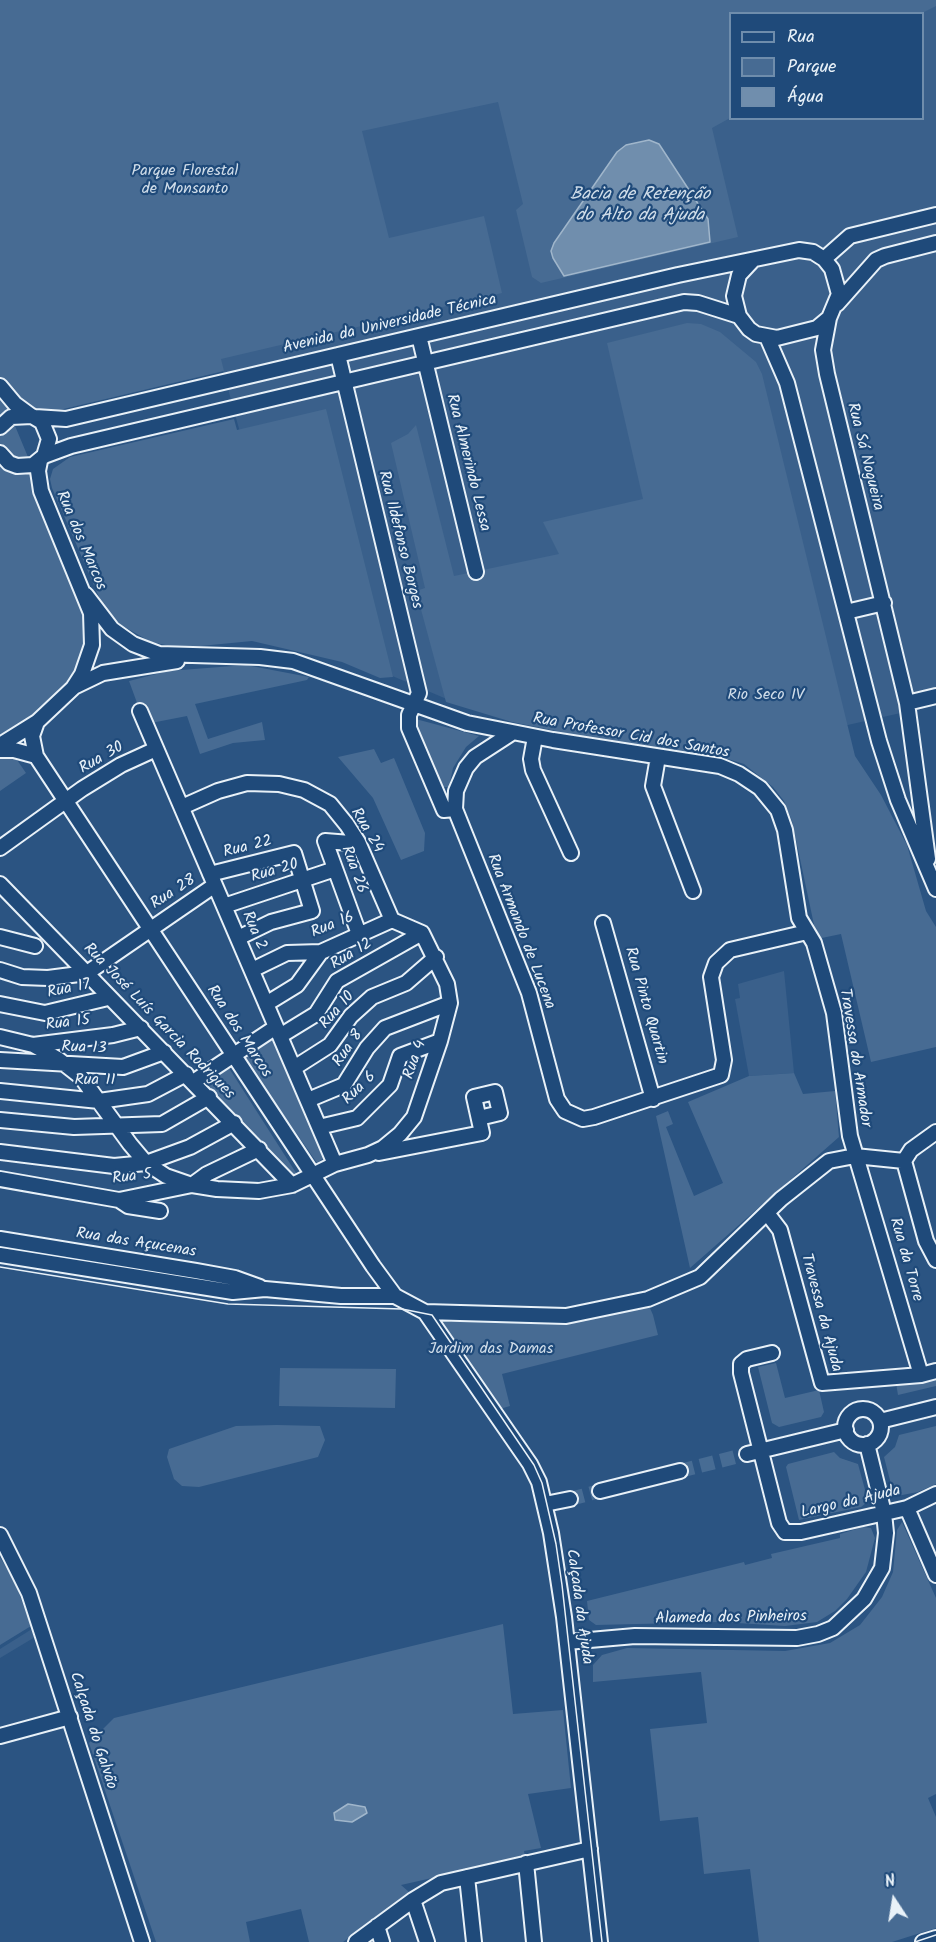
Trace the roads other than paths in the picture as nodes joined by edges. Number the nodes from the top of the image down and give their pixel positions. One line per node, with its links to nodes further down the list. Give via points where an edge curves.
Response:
1 (936, 215): 3 (street, via 850,236)
2 (936, 243): 5 (street, via 876,260)
3 (824, 259): 4 (street, via 799,250); 5 (street, via 837,282)
4 (753, 260): 6 (street, via 744,267 736,286); 8 (street, Avenida da Universidade Técnica)
5 (837, 304): 7 (street)
6 (739, 316): 9 (street, via 756,334); 11 (street, via 684,302)
7 (829, 318): 9 (street, via 817,328); 20 (street, Rua Sá Nogueira, via 823,350 826,374)
8 (419, 336): 10 (street, Avenida da Universidade Técnica); 11 (street, Rua Almerindo Lessa)
9 (767, 337): 21 (street, Rua Sá Nogueira, via 787,383)
10 (338, 355): 12 (street, Rua Ildefonso Borges); 14 (street, Avenida da Universidade Técnica, via 66,419)
11 (425, 363): 12 (street); 18 (street, Rua Almerindo Lessa)
12 (344, 382): 17 (street, via 71,446); 26 (street, Rua Ildefonso Borges, via 419,693)
13 (0, 388): 14 (street); 15 (street)
14 (34, 416): 15 (street, Avenida da Universidade Técnica, via 11,417); 17 (street, Rua dos Marcos, via 47,430 48,448)
15 (0, 427)
16 (0, 453): 17 (street, via 9,463 25,467)
17 (42, 458): 19 (street, Rua dos Marcos, via 38,471 41,491)
18 (476, 572)
19 (86, 595): 22 (street, Rua Professor Cid dos Santos, via 112,629 132,644 159,654); 23 (street, Rua dos Marcos, via 92,645)
20 (884, 603): 21 (street); 25 (street, Rua Sá Nogueira)
21 (846, 612): 36 (street, Rua Sá Nogueira)
22 (200, 657): 23 (street, Rua Professor Cid dos Santos, via 103,673); 26 (street, Rua Professor Cid dos Santos, via 293,661)
23 (73, 688): 28 (street, Rua dos Marcos)
24 (936, 696): 25 (street)
25 (907, 703): 37 (street, Rua Sá Nogueira)
26 (413, 704): 29 (street, Rua Professor Cid dos Santos, via 467,723); 40 (street, via 408,724 418,750 444,810)
27 (140, 711): 32 (street, Rua 2)
28 (37, 722): 31 (street, Rua dos Marcos); 34 (street, via 32,736)
29 (512, 733): 30 (street, Rua Professor Cid dos Santos); 40 (street, via 475,757 466,768 456,791)
30 (535, 737): 35 (street, Rua Professor Cid dos Santos); 43 (street, via 533,770)
31 (0, 745)
32 (156, 749): 38 (street, Rua 30, via 121,765); 39 (street, Rua 2)
33 (0, 750): 34 (street)
34 (36, 756): 38 (street, Rua dos Marcos)
35 (658, 757): 50 (street, via 653,786); 55 (street, Rua Professor Cid dos Santos, via 720,766 750,780 769,797 785,830 798,913)
36 (895, 792): 37 (street, via 904,800); 45 (street, Rua Sá Nogueira)
37 (920, 798): 45 (street, Rua Sá Nogueira)
38 (66, 800): 42 (street, Rua 30); 54 (street, Rua dos Marcos)
39 (182, 807): 46 (street, Rua 2); 52 (street, Rua 24, via 247,783 304,790 330,804 347,825)
40 (455, 809): 83 (street, Rua Armando de Lucena, via 529,993 560,1104 565,1111 583,1119)
41 (350, 843): 44 (street, Rua 26, via 325,841)
42 (0, 848)
43 (571, 853)
44 (335, 870): 47 (street, Rua 20); 57 (street, Rua 26)
45 (931, 875): 48 (street, Rua Sá Nogueira)
46 (213, 880): 47 (street, Rua 22, via 294,853); 51 (street, Rua 2); 54 (street, Rua 28)
47 (303, 881): 51 (street, Rua 20); 59 (street, via 312,911 271,922)
48 (936, 889)
49 (2, 890): 65 (street, Rua José Luís Garcia Rodrigues)
50 (693, 891)
51 (224, 906): 59 (street, Rua 2)
52 (392, 920): 56 (street); 57 (street, Rua 16)
53 (603, 923): 83 (street, Rua Pinto Quartin)
54 (151, 928): 65 (street, Rua 28); 76 (street, Rua dos Marcos)
55 (807, 932): 83 (street, Rua Armando de Lucena, via 730,950 720,958 711,977 724,1071 710,1081); 95 (street, Travessa do Armador, via 814,943 834,1013)
56 (423, 933): 62 (street, Rua 4); 71 (street, Rua 12, via 337,981 316,1014)
57 (359, 934): 61 (street, Rua 16)
58 (0, 937): 60 (street)
59 (238, 938): 64 (street, Rua 2)
60 (35, 946)
61 (321, 952): 64 (street, Rua 16, via 287,953); 69 (street, via 297,985)
62 (436, 957): 67 (street, Rua 4); 79 (street, Rua 10, via 406,983 372,997 351,1016 330,1045)
63 (0, 970): 65 (street, via 22,977 48,978)
64 (252, 970): 69 (street, Rua 2)
65 (87, 973): 66 (street, Rua José Luís Garcia Rodrigues)
66 (108, 998): 68 (street, Rua 17, via 45,1013); 70 (street, Rua José Luís Garcia Rodrigues)
67 (450, 1003): 73 (street, Rua 4); 84 (street, Rua 8, via 385,1028 367,1048 344,1086)
68 (0, 1004)
69 (266, 1004): 71 (street, Rua 2)
70 (141, 1028): 74 (street, Rua 15); 75 (street, Rua José Luís Garcia Rodrigues)
71 (278, 1032): 76 (street, Rua 12); 79 (street, Rua 2)
72 (0, 1037): 74 (street, Rua 15)
73 (440, 1041): 90 (street, Rua 6, via 400,1056 390,1085 357,1118); 94 (street, Rua 4, via 414,1117 400,1134)
74 (33, 1045): 78 (street)
75 (164, 1052): 78 (street, Rua 13, via 123,1067); 80 (street, Rua José Luís Garcia Rodrigues)
76 (234, 1056): 80 (street, Rua 11); 99 (street, Rua dos Marcos)
77 (0, 1060): 78 (street, Rua 13)
78 (67, 1066): 85 (street)
79 (294, 1068): 84 (street, Rua 2)
80 (190, 1078): 82 (street, Rua José Luís Garcia Rodrigues); 85 (street, Rua 11, via 148,1094)
81 (0, 1091): 85 (street, Rua 11)
82 (209, 1097): 88 (street, Rua José Luís Garcia Rodrigues); 89 (street, via 162,1124)
83 (653, 1099)
84 (308, 1100): 90 (street, Rua 2)
85 (99, 1101): 89 (street)
86 (479, 1118): 94 (street, via 482,1133)
87 (0, 1120): 89 (street)
88 (234, 1123): 92 (street, Rua José Luís Garcia Rodrigues); 97 (street, via 190,1147)
89 (116, 1127): 97 (street)
90 (319, 1127): 98 (street, Rua 2)
91 (936, 1132): 96 (street, via 911,1150)
92 (259, 1149): 101 (street, Rua 5); 102 (street, Rua José Luís Garcia Rodrigues)
93 (0, 1152): 97 (street, via 114,1166)
94 (368, 1155): 98 (street, Rua 4)
95 (855, 1155): 96 (street); 105 (street, via 822,1164); 114 (street, Rua da Torre)
96 (904, 1161): 108 (street, via 926,1241)
97 (146, 1163): 101 (street, via 166,1176)
98 (335, 1164): 99 (street, Rua 4)
99 (313, 1175): 102 (street, Rua 4); 110 (street, Rua dos Marcos)
100 (0, 1179): 103 (street, Rua 5)
101 (192, 1185): 102 (street, Rua 4, via 259,1191); 103 (street, Rua 5)
102 (292, 1185)
103 (119, 1200): 104 (street, via 128,1206)
104 (160, 1211)
105 (767, 1213): 111 (street, via 700,1277 648,1299 566,1316); 114 (street, Travessa da Ajuda, via 780,1230 822,1383)
106 (0, 1239): 109 (street, Rua das Açucenas, via 235,1278)
107 (0, 1255): 109 (street, Rua das Açucenas, via 212,1290)
108 (936, 1260)
109 (265, 1289): 110 (street, Rua das Açucenas)
110 (395, 1296): 111 (street, Rua dos Marcos)
111 (425, 1312): 124 (street, Calçada da Ajuda, via 530,1464)
112 (772, 1353): 119 (street, Largo da Ajuda, via 741,1364)
113 (936, 1371): 114 (street, Travessa da Ajuda)
114 (921, 1375)
115 (936, 1407): 116 (street)
116 (880, 1421): 117 (street, via 873,1412 856,1410 848,1419); 118 (street, via 879,1435)
117 (846, 1430): 118 (street, via 852,1440); 119 (street)
118 (867, 1444): 126 (street, Alameda dos Pinheiros)
119 (754, 1453): 126 (street, Largo da Ajuda, via 785,1532 801,1532)
120 (680, 1471): 121 (street)
121 (600, 1491)
122 (936, 1494): 125 (street, Largo da Ajuda)
123 (570, 1499): 124 (street)
124 (544, 1504): 129 (street, Calçada da Ajuda)
125 (907, 1508): 126 (street, Largo da Ajuda); 128 (street)
126 (884, 1513): 129 (street, Alameda dos Pinheiros, via 882,1568 848,1616 833,1628 818,1634 774,1638 635,1636)
127 (0, 1535): 130 (street, Calçada do Galvão, via 26,1583)
128 (936, 1575)
129 (567, 1642): 132 (street, Calçada da Ajuda)
130 (70, 1717): 131 (street); 138 (street, Calçada do Galvão)
131 (0, 1736)
132 (590, 1849): 133 (street); 144 (street, Calçada da Ajuda)
133 (526, 1863): 134 (street); 143 (street)
134 (467, 1877): 135 (street, via 441,1883); 142 (street)
135 (413, 1900): 136 (street); 141 (street)
136 (377, 1926): 139 (street); 140 (street)
137 (936, 1938): 145 (street)
138 (142, 1942)
139 (356, 1942)
140 (382, 1942)
141 (427, 1942)
142 (474, 1942)
143 (534, 1942)
144 (600, 1942)
145 (923, 1942)

